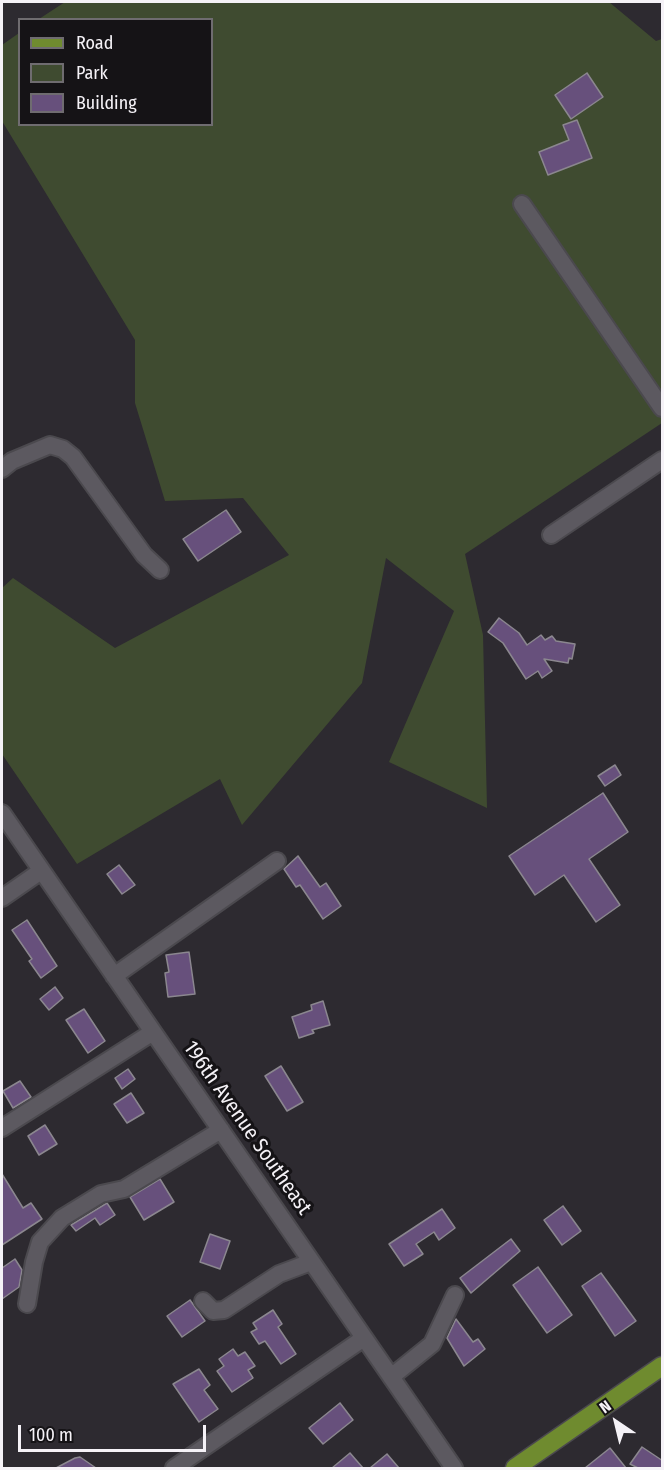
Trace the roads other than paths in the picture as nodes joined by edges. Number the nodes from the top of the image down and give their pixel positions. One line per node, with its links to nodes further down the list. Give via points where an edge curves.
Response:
1 (522, 204): 2 (street)
2 (663, 408)
3 (663, 460): 5 (street)
4 (2, 469): 6 (street, via 50,445 63,449 73,457 144,555)
5 (552, 535)
6 (160, 570)
7 (2, 813): 9 (street, 196th Avenue Southeast)
8 (277, 861): 11 (street)
9 (41, 871): 10 (street); 11 (street, 196th Avenue Southeast)
10 (2, 898)
11 (114, 976): 12 (street, 196th Avenue Southeast)
12 (153, 1032): 13 (street); 14 (street, 196th Avenue Southeast)
13 (2, 1128)
14 (221, 1130): 15 (street, 196th Avenue Southeast); 18 (street, via 124,1189 101,1194 62,1218 40,1242)
15 (311, 1262): 17 (street, via 279,1274 224,1310 213,1311); 19 (street, 196th Avenue Southeast)
16 (455, 1295): 21 (street, via 432,1344)
17 (203, 1301)
18 (27, 1304)
19 (364, 1338): 21 (street, 196th Avenue Southeast); 22 (street)
20 (663, 1366): 24 (main road)
21 (391, 1377): 23 (street, 196th Avenue Southeast)
22 (174, 1468)
23 (454, 1468)
24 (515, 1468)

